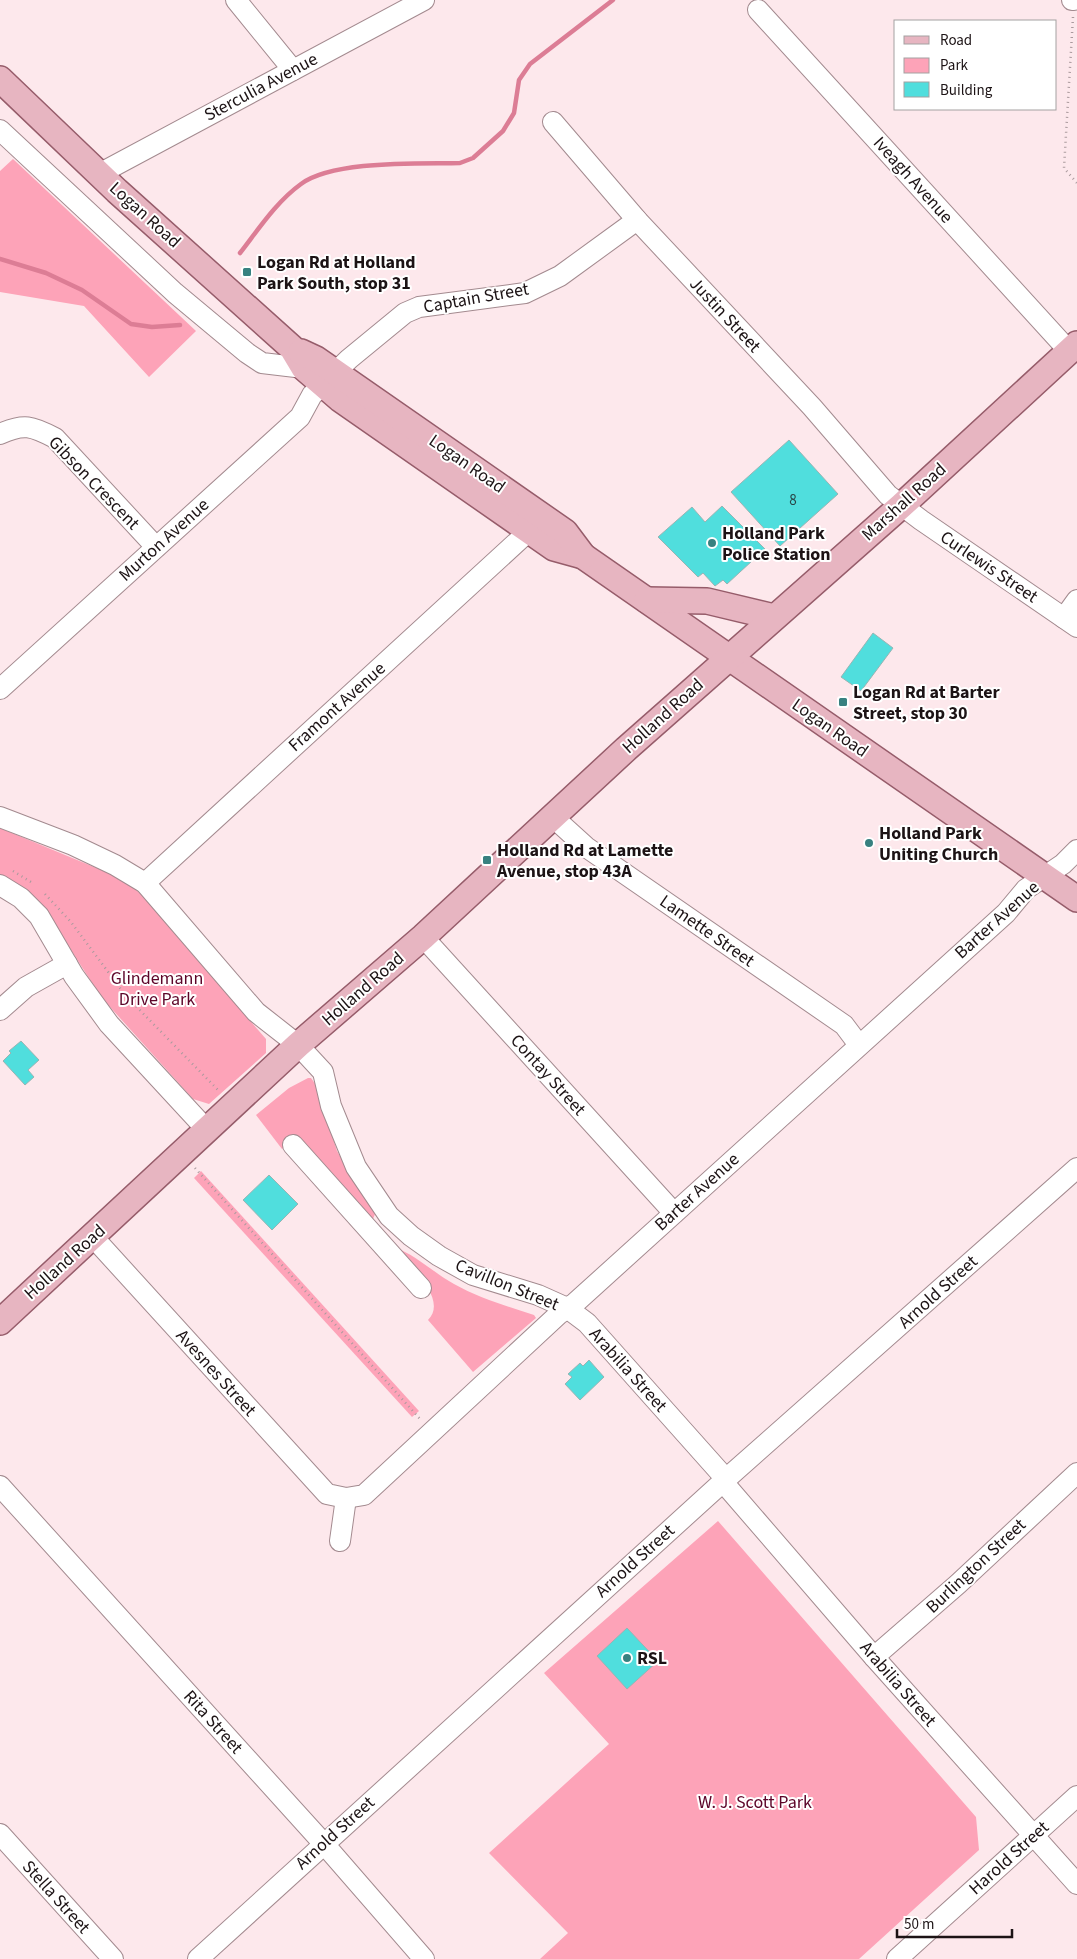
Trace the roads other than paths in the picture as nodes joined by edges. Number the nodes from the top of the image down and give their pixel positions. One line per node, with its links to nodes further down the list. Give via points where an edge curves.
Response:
1 (236, 0): 4 (street)
2 (424, 0): 4 (street, Sterculia Avenue)
3 (758, 10): 10 (street, Iveagh Avenue)
4 (293, 70): 8 (street, Sterculia Avenue)
5 (0, 80): 8 (main road, Logan Road)
6 (552, 122): 9 (street, Justin Street)
7 (0, 130): 11 (street, Logan Road, via 175,293 247,353 262,363)
8 (98, 174): 11 (main road, Logan Road)
9 (637, 220): 11 (street, Captain Street, via 560,276 525,294 419,307); 13 (street, Justin Street, via 812,407 888,496)
10 (1073, 347): 13 (main road, Marshall Road)
11 (313, 369): 14 (main road, Logan Road); 15 (street, Murton Avenue, via 312,395 300,417); 16 (main road, Logan Road, via 565,532)
12 (0, 434): 15 (street, Gibson Crescent, via 14,427 34,427 55,438)
13 (901, 506): 19 (main road, Marshall Road); 20 (street, Curlewis Street)
14 (530, 531): 16 (main road, Logan Road, via 554,548); 28 (street, Framont Avenue)
15 (156, 547): 22 (street, Murton Avenue)
16 (583, 556): 17 (main road, Logan Road)
17 (647, 600): 19 (main road, via 707,601); 21 (main road, Logan Road)
18 (1077, 600): 20 (street)
19 (774, 617): 21 (main road, Marshall Road)
20 (1071, 622)
21 (729, 658): 24 (main road, Holland Road); 27 (main road, Logan Road)
22 (0, 689)
23 (0, 817): 28 (street, Cavillon Street, via 73,845)
24 (554, 818): 30 (main road, Holland Road); 34 (street, Lamette Street, via 586,847 844,1025)
25 (1077, 850): 27 (street, Barter Avenue)
26 (4, 877): 31 (street, via 40,916)
27 (1045, 877): 29 (main road, Logan Road); 34 (street, Barter Avenue, via 1026,889 1006,913)
28 (144, 883): 33 (street, Cavillon Street, via 256,1012)
29 (1077, 899)
30 (422, 937): 33 (main road, Holland Road); 38 (street, Contay Street)
31 (67, 964): 32 (street, via 26,987); 35 (street, via 109,1024)
32 (0, 1010)
33 (298, 1045): 35 (main road, Holland Road); 39 (street, Cavillon Street, via 323,1072 337,1124 356,1167)
34 (859, 1045): 38 (street, Barter Avenue)
35 (206, 1129): 40 (main road, Holland Road)
36 (293, 1145): 41 (street)
37 (1077, 1168): 46 (street, Arnold Street)
38 (674, 1213): 43 (street, Barter Avenue)
39 (393, 1219): 41 (street); 43 (street, Cavillon Street, via 439,1256 473,1275 538,1295)
40 (93, 1237): 44 (main road, Holland Road); 48 (street, Avesnes Street, via 310,1477 327,1494)
41 (376, 1237): 42 (street)
42 (421, 1288)
43 (567, 1308): 46 (street, Arabilia Street, via 587,1323); 48 (street, Barter Avenue, via 364,1495)
44 (0, 1322)
45 (1077, 1473): 50 (street, Burlington Street)
46 (725, 1481): 50 (street, Arabilia Street); 54 (street, Arnold Street)
47 (0, 1486): 54 (street, Rita Street)
48 (346, 1498): 49 (street)
49 (340, 1541)
50 (874, 1657): 53 (street, Arabilia Street)
51 (1077, 1796): 53 (street, Harold Street)
52 (0, 1834): 56 (street, Stella Street)
53 (1033, 1836): 55 (street, Arabilia Street); 59 (street, Harold Street)
54 (324, 1844): 57 (street, Arnold Street); 58 (street, Rita Street)
55 (1077, 1884)
56 (113, 1959)
57 (198, 1959)
58 (424, 1959)
59 (897, 1959)

